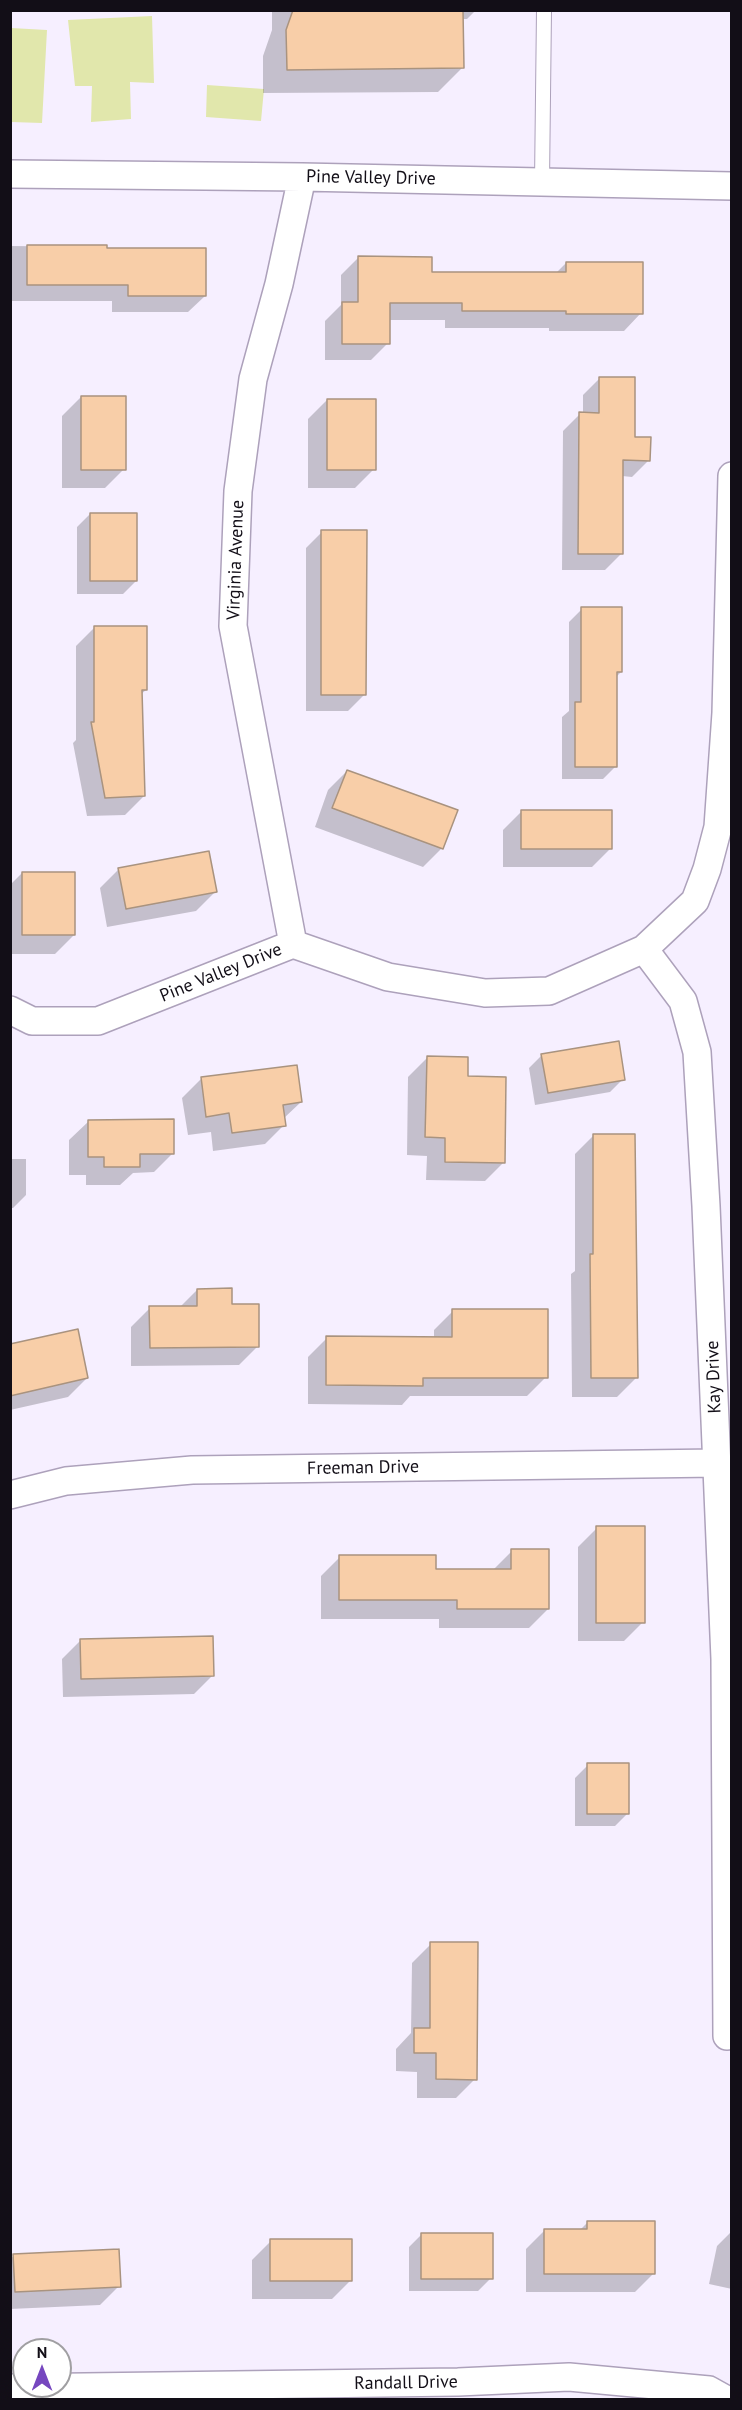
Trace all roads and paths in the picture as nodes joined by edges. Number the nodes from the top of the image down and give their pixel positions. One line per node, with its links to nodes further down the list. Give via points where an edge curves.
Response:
1 (544, 10): 4 (lane)
2 (10, 174): 3 (street, Pine Valley Drive)
3 (302, 177): 4 (street, Pine Valley Drive); 8 (street, Virginia Avenue, via 253,379 238,491 233,626)
4 (542, 182): 5 (street, Pine Valley Drive)
5 (732, 186)
6 (732, 476): 7 (street, Pine Valley Drive)
7 (731, 501): 9 (street, Pine Valley Drive, via 726,713 718,827 695,901)
8 (293, 944): 9 (street, Pine Valley Drive, via 388,977 485,993 549,992); 10 (street, Pine Valley Drive, via 98,1021 32,1021)
9 (644, 949): 11 (street, Kay Drive, via 683,1000 697,1052)
10 (10, 1010)
11 (717, 1463): 12 (street, Freeman Drive, via 192,1470 66,1480); 13 (street, Kay Drive, via 725,1659)
12 (10, 1495)
13 (727, 2036)
14 (10, 2388): 15 (street, Randall Drive)
15 (457, 2391): 16 (street, Randall Drive, via 569,2377 709,2390)
16 (727, 2400)

